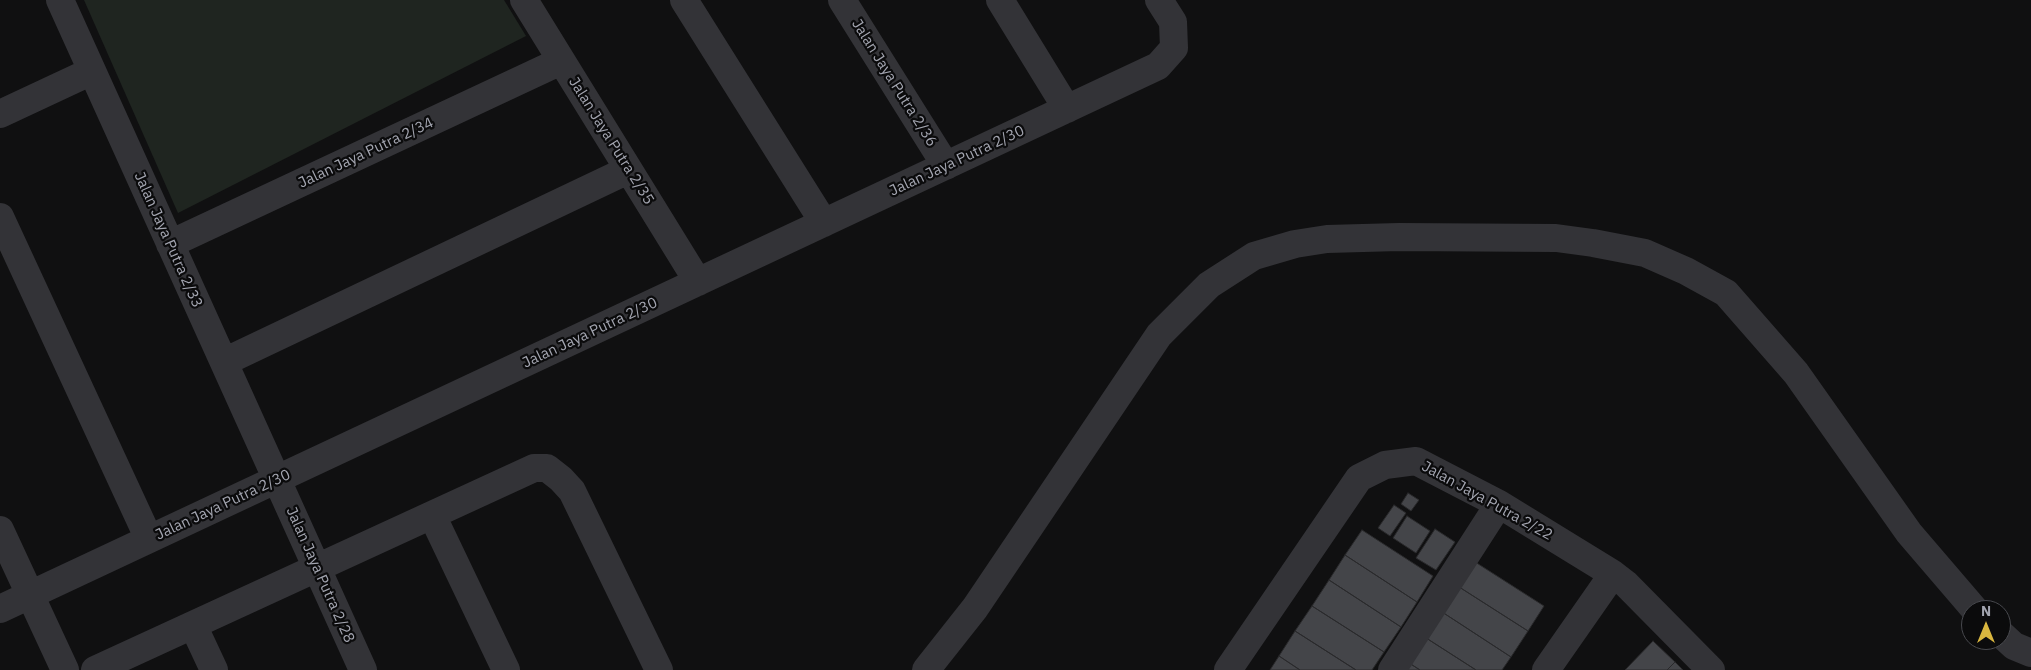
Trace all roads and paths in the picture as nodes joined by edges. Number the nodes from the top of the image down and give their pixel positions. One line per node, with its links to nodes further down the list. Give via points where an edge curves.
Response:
1 (60, 0): 8 (street, Jalan Jaya Putra 2/33)
2 (524, 0): 7 (street, Jalan Jaya Putra 2/35)
3 (684, 0): 14 (street)
4 (842, 0): 11 (street, Jalan Jaya Putra 2/36)
5 (1000, 0): 9 (street)
6 (1159, 0): 9 (street, Jalan Jaya Putra 2/30, via 1173,22 1174,48 1158,66)
7 (561, 61): 12 (street, Jalan Jaya Putra 2/35); 15 (street, Jalan Jaya Putra 2/34)
8 (92, 71): 10 (street); 15 (street, Jalan Jaya Putra 2/33)
9 (1067, 109): 11 (street, Jalan Jaya Putra 2/30)
10 (0, 114)
11 (946, 166): 14 (street, Jalan Jaya Putra 2/30)
12 (628, 170): 16 (street, Jalan Jaya Putra 2/35); 17 (street)
13 (0, 217): 22 (street)
14 (824, 223): 16 (street, Jalan Jaya Putra 2/30)
15 (170, 244): 17 (street, Jalan Jaya Putra 2/33)
16 (698, 282): 18 (street, Jalan Jaya Putra 2/30)
17 (224, 362): 18 (street, Jalan Jaya Putra 2/33)
18 (277, 479): 22 (street, Jalan Jaya Putra 2/30); 23 (street, Jalan Jaya Putra 2/28)
19 (1499, 504): 24 (street, Jalan Jaya Putra 2/22); 38 (street, Jalan Jaya Putra 2/22, via 1416,461 1385,465 1359,478); 39 (street)
20 (432, 515): 23 (street); 35 (street); 36 (street, via 534,468 547,468 572,490)
21 (0, 530): 25 (street)
22 (149, 539): 25 (street, Jalan Jaya Putra 2/30)
23 (317, 568): 28 (street); 34 (street, Jalan Jaya Putra 2/28)
24 (1613, 574): 40 (street); 41 (street, Jalan Jaya Putra 2/22)
25 (30, 595): 27 (street, Jalan Jaya Putra 2/30); 31 (street)
26 (1966, 600): 37 (street, via 1909,534 1796,373 1726,293 1645,253 1593,243 1556,238 1327,239 1254,256 1209,285 1159,335 975,608)
27 (0, 609)
28 (193, 625): 32 (street); 33 (street)
29 (2011, 643): 30 (street)
30 (2031, 653)
31 (65, 670)
32 (95, 670)
33 (214, 670)
34 (363, 670)
35 (506, 670)
36 (659, 670)
37 (926, 670)
38 (1228, 670)
39 (1392, 670)
40 (1546, 670)
41 (1710, 670)

